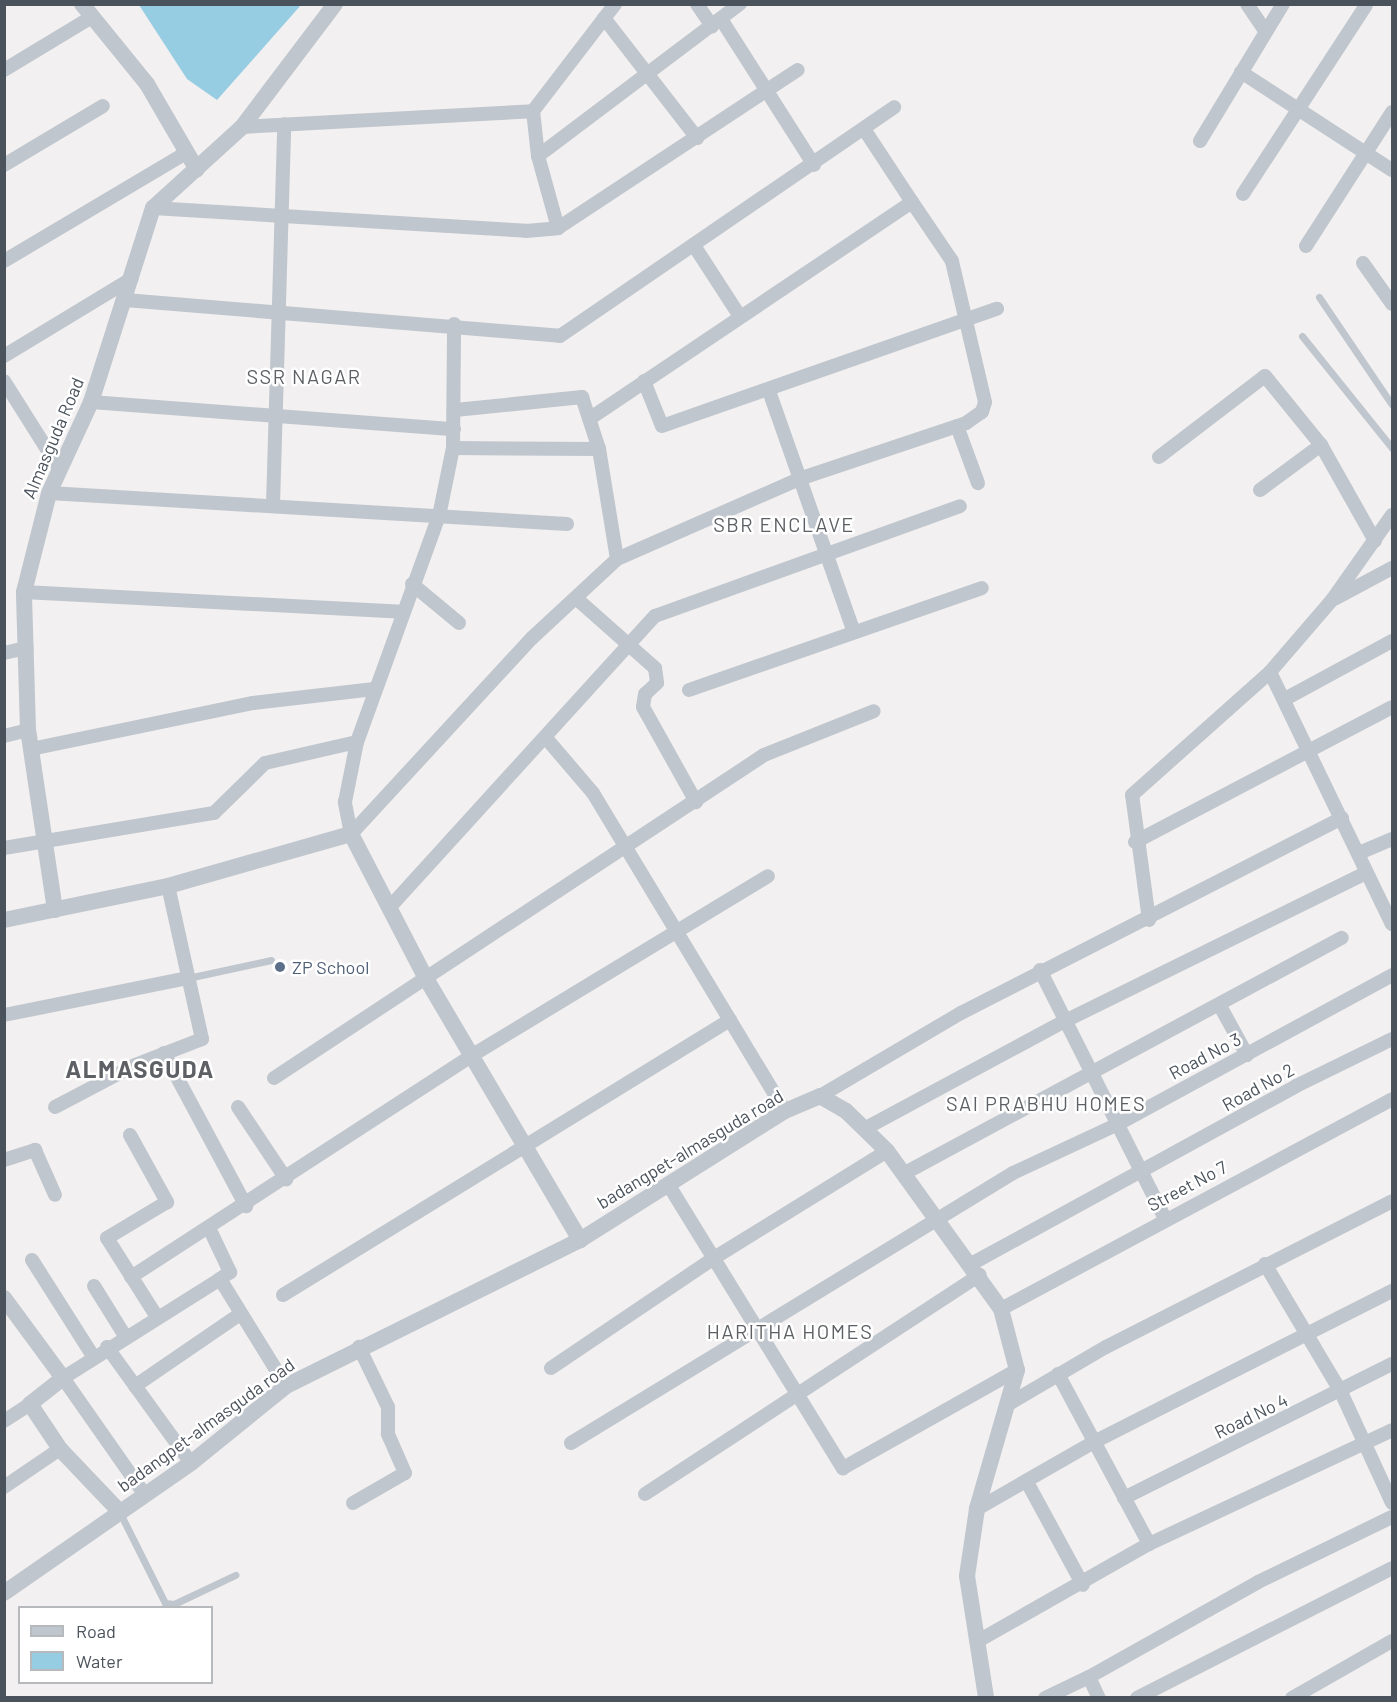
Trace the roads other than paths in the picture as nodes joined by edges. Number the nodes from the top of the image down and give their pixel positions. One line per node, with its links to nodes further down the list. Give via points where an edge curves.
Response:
1 (335, 4): 23 (street)
2 (615, 4): 9 (street)
3 (697, 4): 10 (street)
4 (740, 4): 10 (street)
5 (1247, 4): 11 (street)
6 (1282, 4): 11 (street)
7 (1366, 5): 20 (street)
8 (87, 11): 12 (street); 27 (street, via 147,84)
9 (604, 18): 15 (street); 19 (street)
10 (717, 22): 15 (street); 16 (street)
11 (1265, 31): 14 (street)
12 (4, 69)
13 (798, 70): 16 (street)
14 (1241, 72): 20 (street); 26 (street)
15 (650, 75): 25 (street); 29 (street)
16 (768, 90): 25 (street); 31 (street)
17 (103, 106): 30 (street)
18 (894, 107): 24 (street)
19 (533, 111): 22 (street); 29 (street)
20 (1299, 111): 28 (street); 34 (street)
21 (1392, 112): 28 (street)
22 (284, 124): 23 (street); 37 (street)
23 (242, 127): 32 (street)
24 (864, 129): 31 (street); 35 (street)
25 (697, 138): 38 (street)
26 (1200, 141)
27 (186, 153): 32 (street); 41 (street)
28 (1367, 153): 33 (street); 39 (street)
29 (538, 156): 38 (street)
30 (4, 165)
31 (814, 165): 40 (street)
32 (197, 170): 36 (street)
33 (1392, 170)
34 (1243, 194)
35 (912, 202): 49 (street); 50 (street, via 952,261)
36 (153, 208): 37 (street); 43 (street, Almasguda Road)
37 (285, 213): 38 (street, via 526,231); 48 (street)
38 (558, 228)
39 (1306, 246)
40 (695, 247): 49 (street); 51 (street, via 560,336)
41 (4, 261)
42 (1363, 262): 46 (street)
43 (131, 279): 45 (street, Almasguda Road); 53 (street)
44 (1319, 297): 58 (lane)
45 (125, 300): 48 (street); 57 (street, Almasguda Road)
46 (1392, 304)
47 (998, 309): 50 (street)
48 (282, 313): 51 (street); 60 (street)
49 (739, 315): 55 (street)
50 (965, 321): 56 (street); 62 (street, via 985,402 976,418)
51 (454, 324): 59 (street)
52 (1302, 336): 65 (lane)
53 (4, 356)
54 (4, 381): 69 (street)
55 (644, 381): 56 (street, via 662,426); 61 (street)
56 (769, 391): 70 (street)
57 (91, 402): 60 (street); 69 (street, Almasguda Road)
58 (1392, 405)
59 (455, 410): 61 (street, via 578,397); 63 (street)
60 (277, 417): 63 (street); 74 (street)
61 (591, 418): 67 (street)
62 (957, 426): 70 (street); 71 (street)
63 (454, 429): 66 (street)
64 (1321, 445): 68 (street, via 1265,376); 72 (street); 79 (street)
65 (1392, 445)
66 (453, 448): 67 (street); 77 (street)
67 (599, 449): 81 (street)
68 (1159, 457)
69 (60, 470): 73 (street, Almasguda Road)
70 (799, 479): 80 (street); 81 (street)
71 (978, 483)
72 (1260, 490)
73 (49, 492): 74 (street); 85 (street, Almasguda Road)
74 (273, 505): 77 (street)
75 (960, 506): 80 (street)
76 (1392, 515): 79 (street)
77 (439, 516): 78 (street); 83 (street)
78 (567, 524)
79 (1375, 541): 87 (street)
80 (826, 554): 90 (street); 92 (street, via 655,616)
81 (617, 559): 86 (street)
82 (1392, 568): 87 (street)
83 (412, 584): 88 (street); 89 (street)
84 (982, 588): 90 (street)
85 (24, 592): 88 (street); 93 (street, Almasguda Road)
86 (578, 599): 92 (street); 109 (street, via 532,638)
87 (1332, 600): 95 (street)
88 (401, 612): 96 (street)
89 (459, 623)
90 (853, 630): 97 (street)
91 (1392, 641): 98 (street)
92 (630, 644): 103 (street); 107 (street, via 655,668 657,684 645,694 642,707)
93 (26, 648): 94 (street); 101 (street, Almasguda Road)
94 (4, 653)
95 (1270, 672): 98 (street); 112 (street, via 1135,789)
96 (374, 689): 104 (street); 105 (street, via 253,703)
97 (689, 690)
98 (1285, 699): 106 (street)
99 (1392, 707): 106 (street)
100 (873, 711): 107 (street, via 794,738)
101 (28, 730): 102 (street); 105 (street, Almasguda Road)
102 (4, 736)
103 (546, 738): 113 (street, via 576,769); 119 (street)
104 (357, 742): 109 (street, via 345,802); 111 (street, via 265,763 214,813)
105 (31, 749): 111 (street, Almasguda Road)
106 (1310, 751): 108 (street); 112 (street)
107 (696, 802): 113 (street)
108 (1342, 818): 115 (street); 122 (street)
109 (351, 834): 118 (street); 119 (street)
110 (1392, 839): 115 (street)
111 (45, 841): 114 (street); 120 (street, Almasguda Road)
112 (1135, 842): 122 (street)
113 (626, 846): 124 (street); 128 (street)
114 (4, 848)
115 (1359, 854): 116 (street)
116 (1366, 873): 123 (street); 134 (street)
117 (768, 876): 124 (street)
118 (168, 886): 120 (street); 130 (street)
119 (390, 908): 128 (street)
120 (55, 910): 121 (street)
121 (4, 920)
122 (1149, 920): 127 (street)
123 (1392, 924)
124 (679, 931): 133 (street); 138 (street)
125 (1342, 938): 131 (street)
126 (271, 960): 130 (lane)
127 (1040, 970): 134 (street); 141 (street)
128 (424, 975): 138 (street); 140 (street)
129 (1392, 975): 137 (street, Road No 3)
130 (188, 978): 132 (street); 136 (street, via 202,1039)
131 (1220, 1006): 137 (street); 139 (street)
132 (4, 1015)
133 (730, 1020): 145 (street); 149 (street)
134 (1065, 1021): 139 (street); 147 (street)
135 (1392, 1039): 152 (street, Road No 2)
136 (164, 1053): 143 (street); 158 (street)
137 (1247, 1055): 146 (street, Road No 3)
138 (471, 1056): 149 (street); 154 (street)
139 (1091, 1072): 146 (street); 153 (street)
140 (274, 1078)
141 (820, 1096): 145 (street, badangpet-almasguda road); 147 (street)
142 (1392, 1099): 160 (street, Street No 7)
143 (55, 1107)
144 (238, 1107): 154 (street)
145 (785, 1112): 155 (street, badangpet-almasguda road)
146 (1118, 1124): 152 (street); 159 (street, Road No 3, via 1013,1173)
147 (866, 1128): 150 (street)
148 (130, 1135): 167 (street, via 167,1202 107,1238)
149 (525, 1145): 162 (street); 171 (street)
150 (887, 1151): 153 (street); 163 (street)
151 (4, 1160): 156 (street, via 35,1150)
152 (1143, 1171): 160 (street); 166 (street, Road No 2)
153 (905, 1173): 159 (street)
154 (286, 1179): 158 (street)
155 (668, 1184): 162 (street, badangpet-almasguda road); 163 (street)
156 (55, 1195)
157 (1392, 1201): 165 (street)
158 (246, 1206): 161 (street)
159 (939, 1217): 166 (street); 176 (street, Road No 3)
160 (1165, 1219): 173 (street, Street No 7)
161 (210, 1230): 167 (street); 168 (street, via 230,1272)
162 (580, 1240): 180 (street, badangpet-almasguda road)
163 (714, 1258): 176 (street); 183 (street)
164 (32, 1260): 181 (street)
165 (1265, 1264): 177 (street); 185 (street)
166 (977, 1269): 173 (street); 190 (street, Road No 2)
167 (131, 1277): 175 (street)
168 (220, 1279): 174 (street); 175 (street)
169 (93, 1286): 178 (street)
170 (1392, 1291): 177 (street)
171 (283, 1295)
172 (4, 1298): 186 (street)
173 (1001, 1309): 184 (street)
174 (240, 1314): 187 (street); 188 (street)
175 (157, 1317): 178 (street)
176 (756, 1329): 190 (street); 196 (street, Road No 3)
177 (1306, 1333): 189 (street); 195 (street)
178 (125, 1336): 179 (street)
179 (107, 1347): 181 (street); 187 (street)
180 (359, 1347): 188 (street, badangpet-almasguda road); 206 (street, via 388,1407 388,1434 405,1473)
181 (93, 1356): 186 (street)
182 (1392, 1364): 189 (street, Road No 4)
183 (551, 1368)
184 (1017, 1370): 190 (street, via 843,1468); 192 (street)
185 (1058, 1374): 192 (street); 195 (street)
186 (63, 1378): 191 (street); 203 (street)
187 (135, 1386): 199 (street)
188 (286, 1386): 199 (street, badangpet-almasguda road)
189 (1341, 1392): 197 (street); 205 (street, Road No 4)
190 (796, 1395): 202 (street, Road No 2)
191 (30, 1404): 193 (street); 198 (street)
192 (1007, 1405): 207 (street)
193 (4, 1421)
194 (1392, 1430): 197 (street)
195 (1094, 1442): 200 (street); 205 (street)
196 (571, 1443)
197 (1366, 1443): 204 (street); 210 (street)
198 (60, 1449): 201 (street); 208 (street)
199 (191, 1463): 203 (street, badangpet-almasguda road)
200 (1027, 1482): 207 (street); 213 (street)
201 (4, 1487)
202 (645, 1494)
203 (145, 1495): 208 (street, badangpet-almasguda road)
204 (1391, 1496)
205 (1124, 1498): 210 (street)
206 (353, 1503)
207 (977, 1509): 215 (street, via 968,1576)
208 (120, 1512): 212 (lane, via 165,1603 174,1604); 214 (street, badangpet-almasguda road)
209 (1392, 1517): 217 (street, via 1258,1582)
210 (1149, 1544): 213 (street)
211 (1392, 1568): 221 (street)
212 (235, 1575)
213 (1083, 1584): 215 (street)
214 (4, 1593)
215 (978, 1641): 218 (street)
216 (1392, 1641): 222 (street)
217 (1089, 1677): 219 (street); 220 (street)
218 (986, 1698)
219 (1044, 1698)
220 (1099, 1698)
221 (1137, 1698)
222 (1292, 1698)

